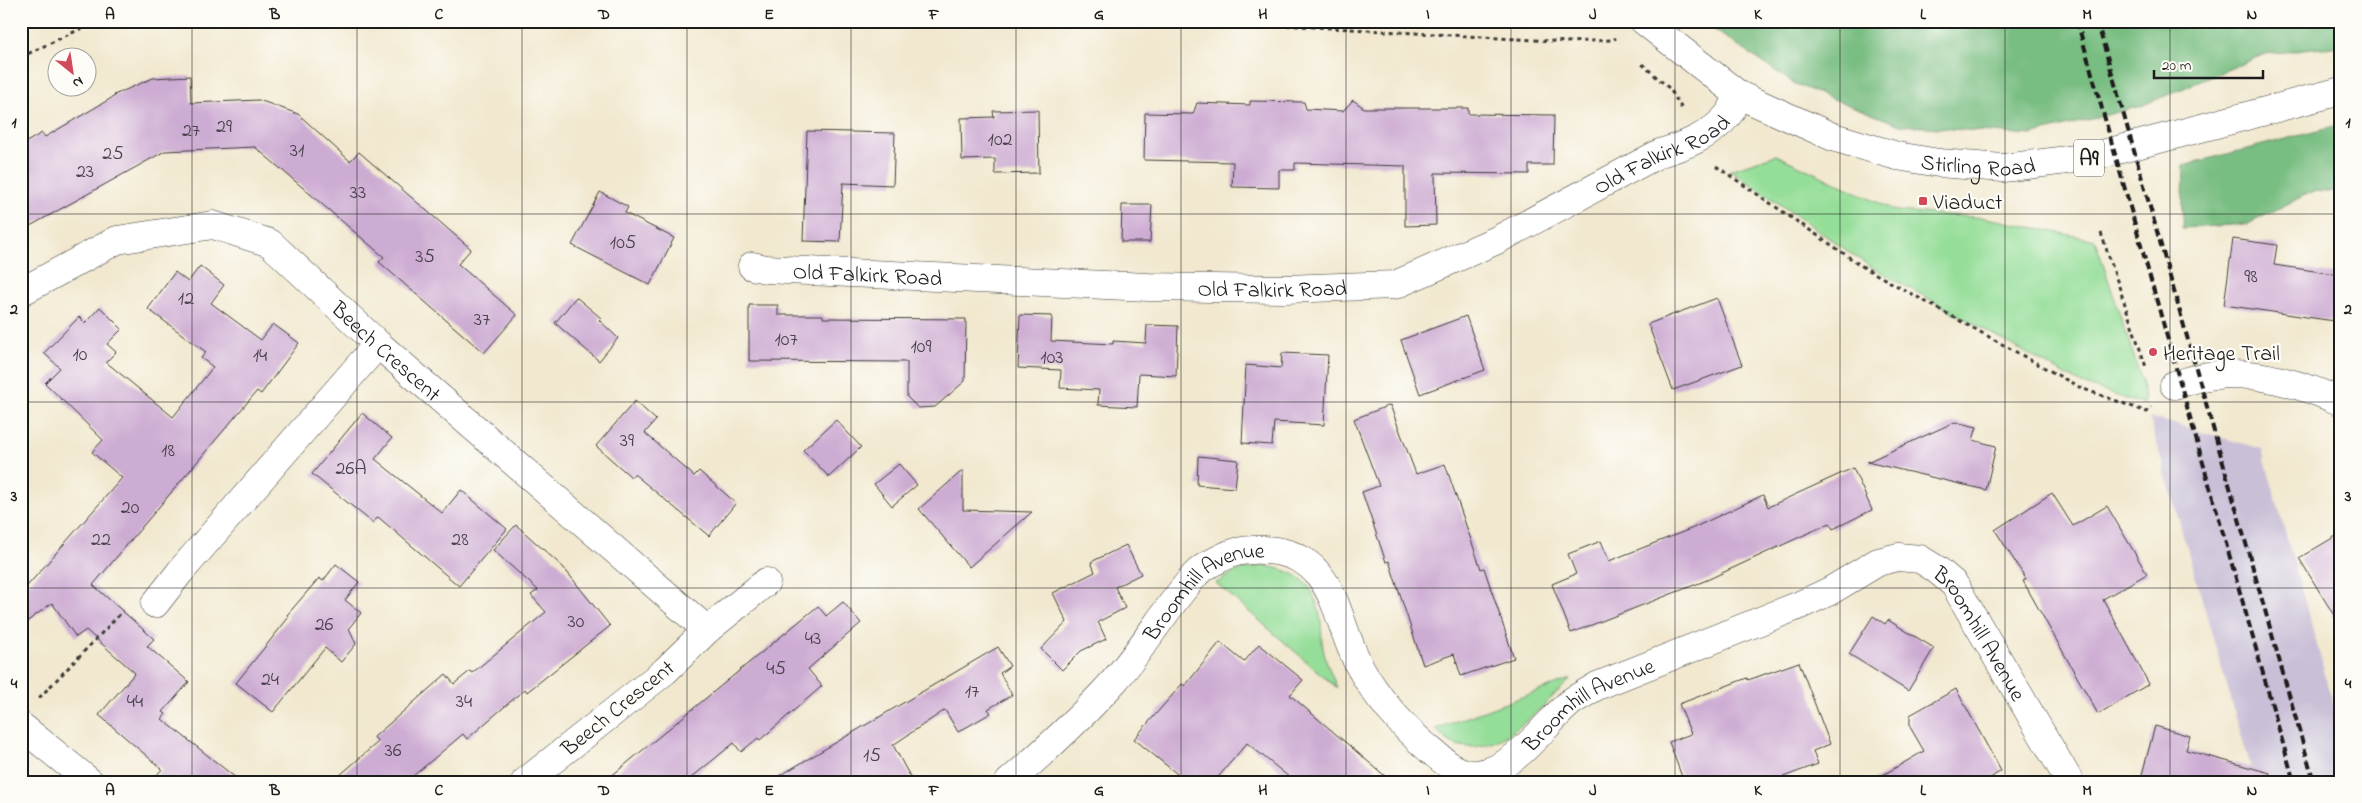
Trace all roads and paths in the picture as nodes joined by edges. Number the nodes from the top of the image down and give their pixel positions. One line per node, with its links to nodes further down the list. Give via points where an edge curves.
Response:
1 (97, 21): 6 (path)
2 (1215, 21): 4 (path, via 1568,42)
3 (1632, 27): 4 (path); 9 (street, Stirling Road / A9)
4 (1613, 40): 5 (path)
5 (1620, 46)
6 (21, 57)
7 (1634, 58): 10 (path, via 1670,88)
8 (2341, 92): 9 (street, Stirling Road / A9, via 2091,157 2003,168 1897,156 1833,137)
9 (1739, 95): 10 (street, Old Falkirk Road, via 1728,116)
10 (1699, 138): 12 (street, Old Falkirk Road, via 1660,152 1497,240 1394,285 1285,289 1148,287 868,276 766,270); 16 (path, via 1716,166 1865,268 2081,388 2146,412)
11 (2101, 233): 15 (path)
12 (752, 266)
13 (21, 292): 14 (street, Beech Crescent, via 117,240 213,226 270,243)
14 (378, 344): 19 (street); 20 (street, Beech Crescent)
15 (2148, 373)
16 (2174, 384): 17 (street, via 2217,374 2260,377 2316,390)
17 (2341, 402)
18 (766, 582): 20 (street, Beech Crescent)
19 (155, 604): 21 (path, via 132,602)
20 (707, 630): 24 (street, Beech Crescent, via 665,671)
21 (35, 702)
22 (21, 726): 23 (street)
23 (90, 782)
24 (525, 782)
25 (1009, 782): 26 (street, Broomhill Avenue, via 1059,738 1115,680 1198,572 1222,556 1245,549 1275,550 1303,559 1335,598 1359,666 1379,698 1405,728 1454,770 1476,774 1496,769 1520,753 1572,701 1597,686 1800,605 1878,562 1898,556 1920,560 1954,584)
26 (2070, 782)

